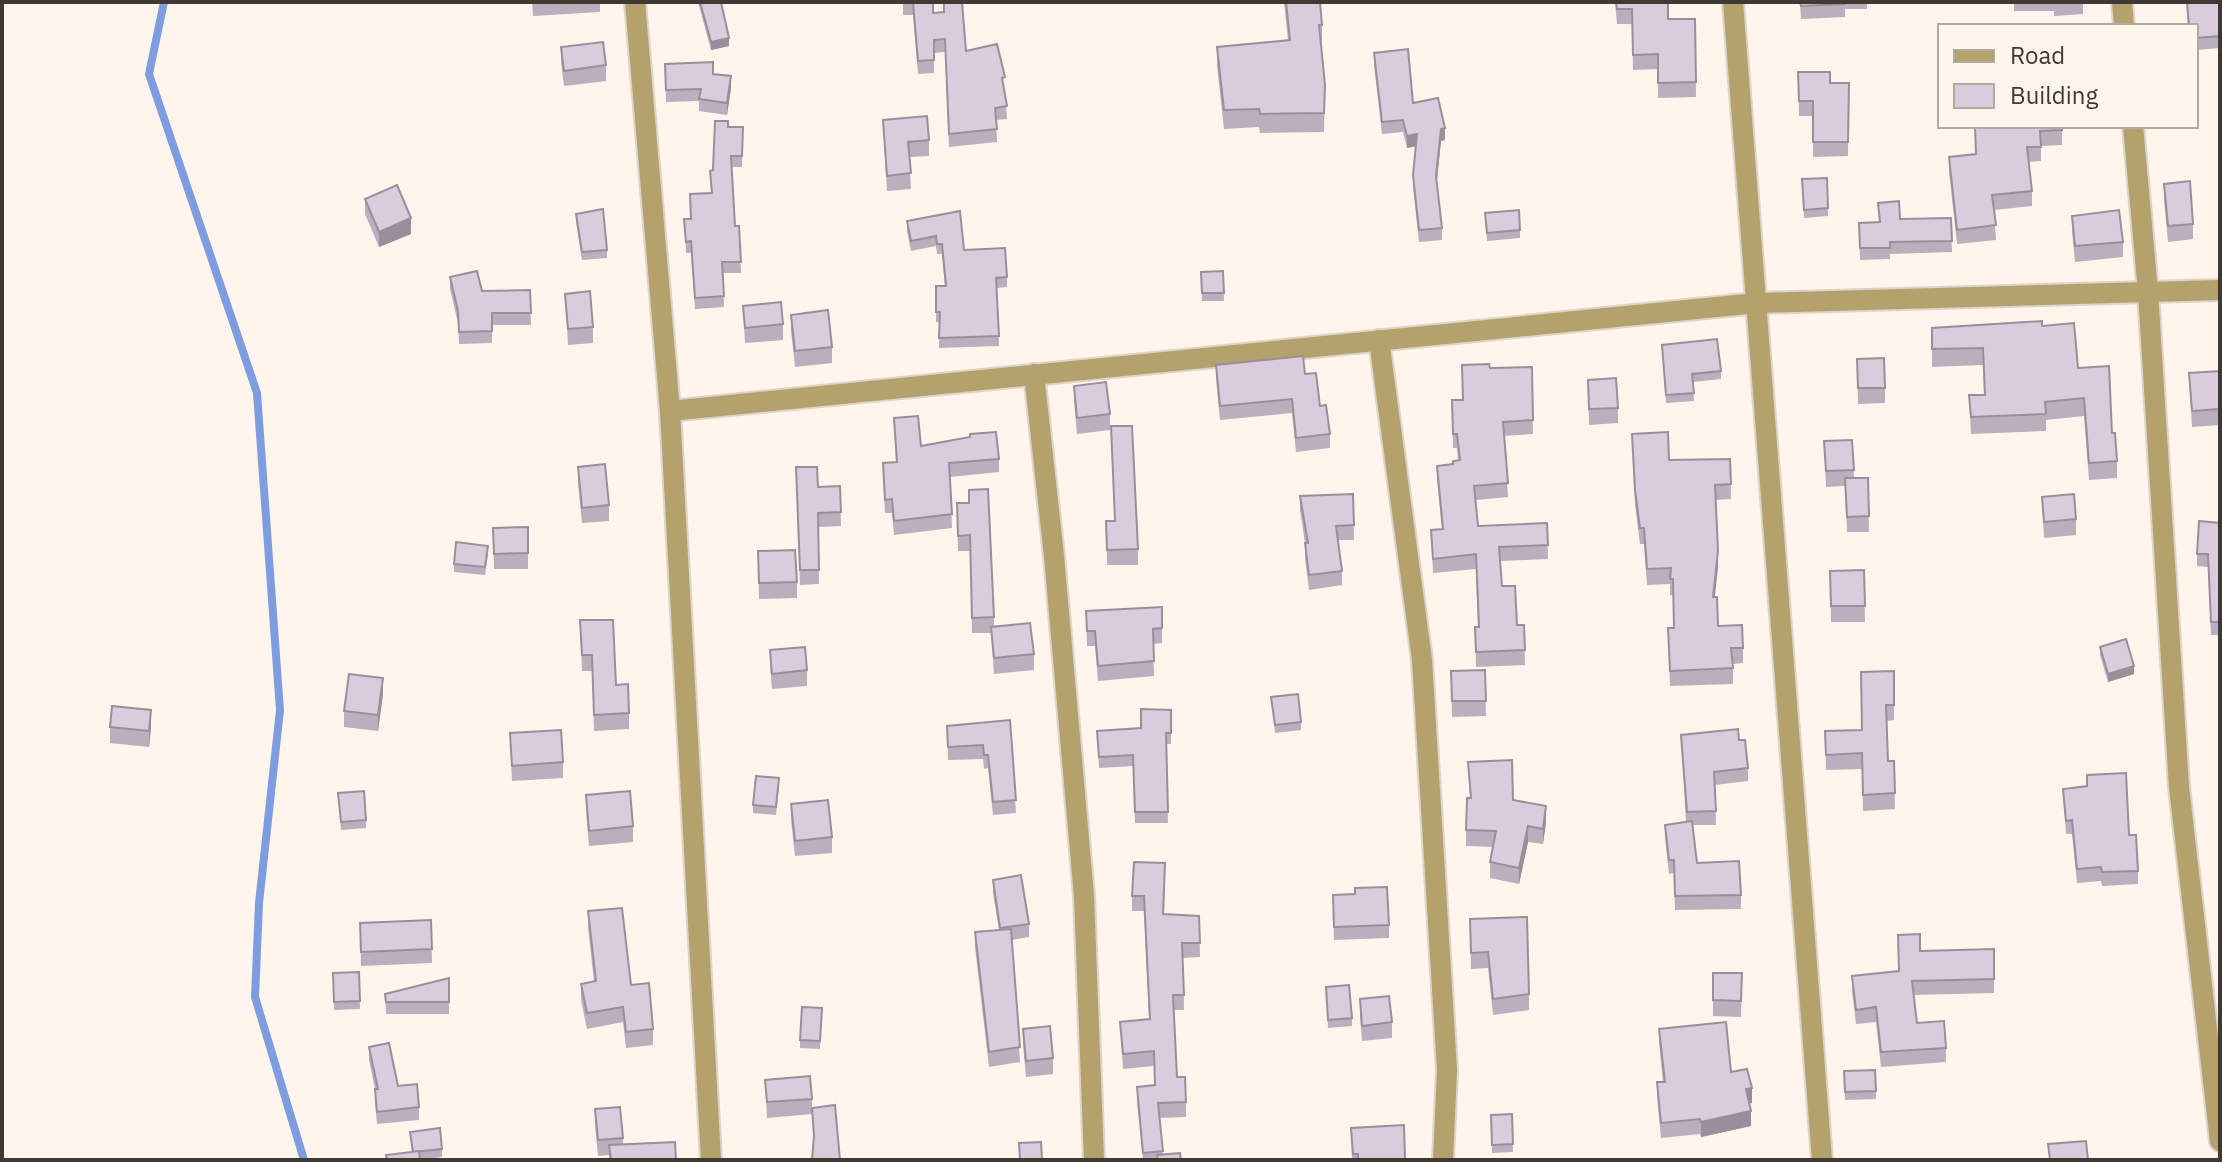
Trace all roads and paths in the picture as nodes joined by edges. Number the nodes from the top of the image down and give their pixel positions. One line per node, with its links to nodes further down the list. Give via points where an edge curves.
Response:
1 (635, 2): 11 (street)
2 (1733, 2): 8 (street)
3 (2122, 2): 4 (street)
4 (2124, 24)
5 (2133, 128): 7 (street)
6 (2220, 290): 7 (street)
7 (2148, 292): 8 (street); 12 (street, via 2179,787)
8 (1757, 303): 9 (street); 16 (street)
9 (1379, 340): 10 (street); 15 (street, via 1422,660 1447,1070)
10 (1034, 374): 11 (street); 14 (street, via 1084,896)
11 (670, 411): 13 (street)
12 (2220, 1141)
13 (711, 1160)
14 (1094, 1160)
15 (1443, 1160)
16 (1822, 1160)

